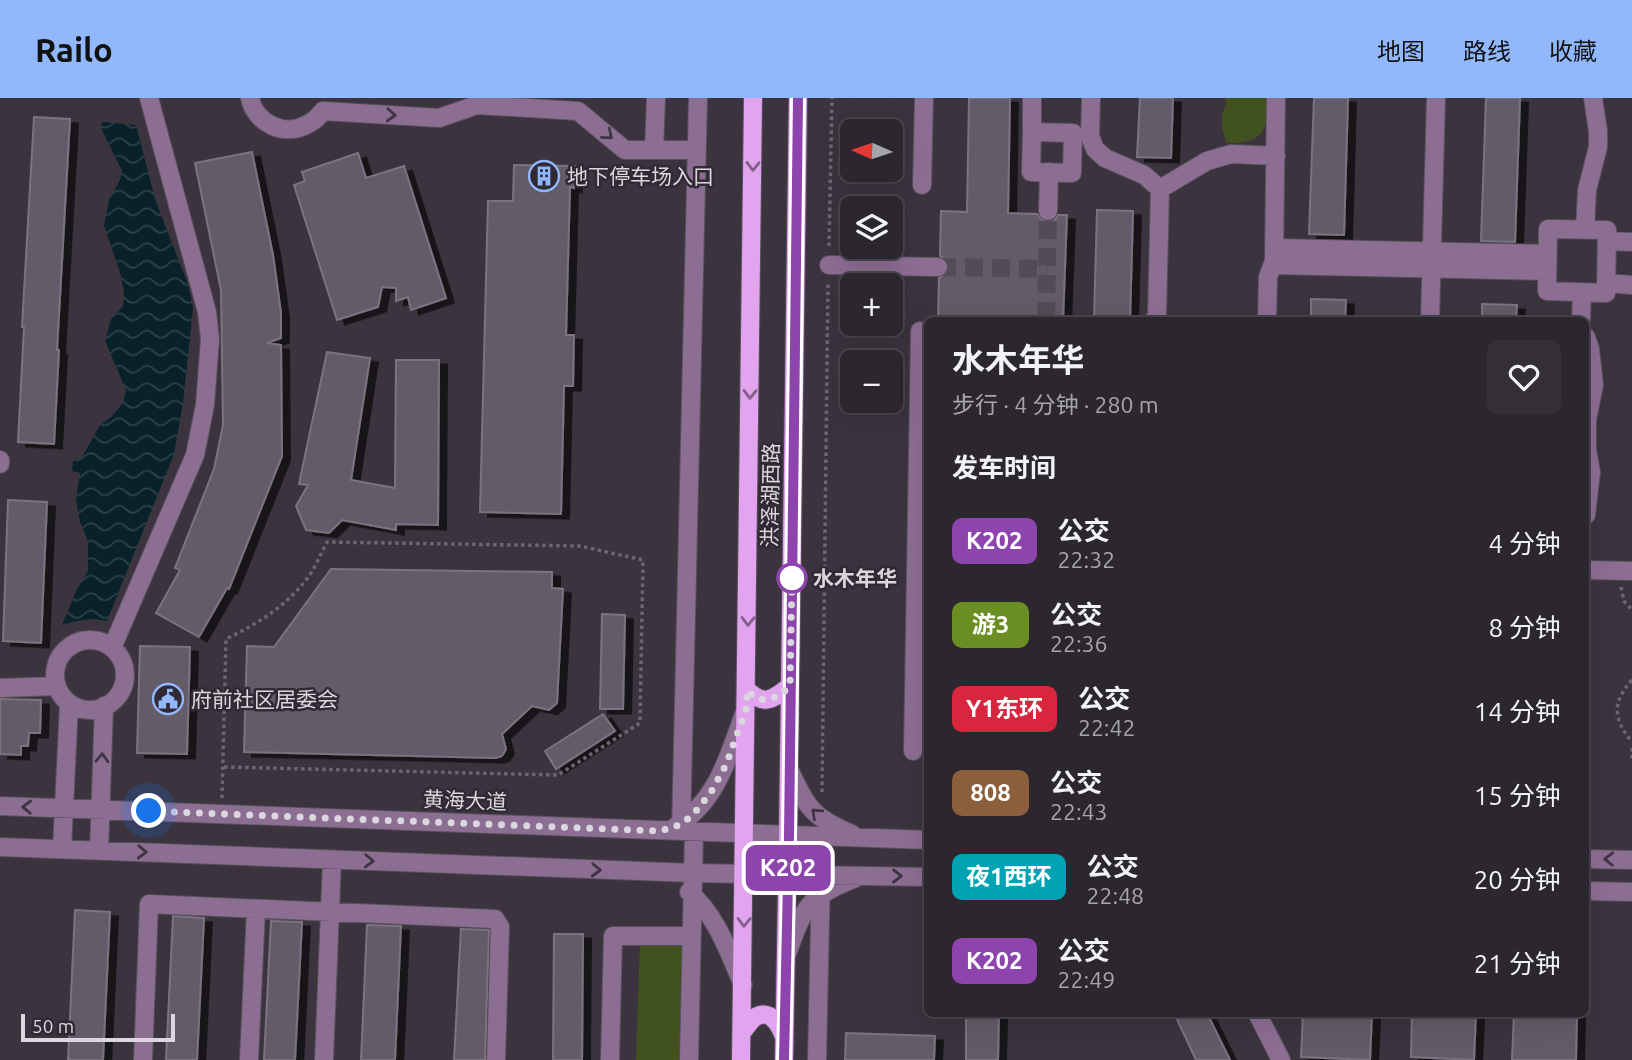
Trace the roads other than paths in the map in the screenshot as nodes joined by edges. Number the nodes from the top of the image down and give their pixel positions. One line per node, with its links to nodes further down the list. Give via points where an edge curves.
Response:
1 (149, 98): 47 (street, via 210,339 195,456)
2 (233, 98): 3 (street)
3 (250, 98): 16 (street, one-way to 16, via 267,123 291,130 304,127 323,111 439,117 477,105 578,111 625,150)
4 (656, 98): 16 (street)
5 (698, 98): 17 (street)
6 (753, 98): 51 (main road, 洪泽湖西路, one-way to 51)
7 (798, 98): 49 (main road, 洪泽湖西路)
8 (924, 98): 21 (street)
9 (1032, 98): 14 (street)
10 (1091, 98): 15 (street, via 1090,136)
11 (1276, 98): 19 (street)
12 (1436, 98): 28 (street)
13 (1593, 98): 24 (street, via 1598,147 1587,190)
14 (1032, 132): 18 (street, via 1073,133); 20 (street, via 1031,172)
15 (1095, 149): 18 (street); 22 (street, via 1144,175)
16 (654, 150): 17 (street)
17 (696, 150): 59 (street)
18 (1073, 150): 20 (street, via 1072,173)
19 (1276, 156): 22 (street, via 1231,155 1207,161); 27 (street)
20 (1049, 172): 23 (street)
21 (922, 185)
22 (1160, 190): 35 (street)
23 (1048, 211)
24 (1585, 230): 25 (street, via 1607,230); 29 (street, via 1548,229)
25 (1606, 241): 26 (street); 32 (street)
26 (1632, 242)
27 (1273, 256): 28 (street); 36 (street)
28 (1432, 260): 29 (street); 37 (street)
29 (1547, 262): 34 (street, via 1547,291)
30 (829, 265): 31 (street)
31 (938, 267)
32 (1606, 284): 33 (street); 34 (street, via 1606,293)
33 (1632, 285)
34 (1582, 292): 38 (street)
35 (1157, 317)
36 (1267, 317)
37 (1430, 317)
38 (1581, 317)
39 (920, 331): 46 (street)
40 (1589, 346): 41 (street, via 1594,386)
41 (1589, 411)
42 (1589, 461): 43 (street)
43 (1589, 489)
44 (1589, 570): 45 (street)
45 (1632, 571)
46 (922, 605): 54 (street)
47 (112, 648): 48 (street, via 91,640 70,646 57,664); 53 (street, via 124,667 124,680 114,700)
48 (57, 687): 50 (street); 52 (street)
49 (790, 687): 51 (main road, via 771,700); 55 (main road, 洪泽湖西路)
50 (0, 688)
51 (747, 698): 59 (street, via 726,765); 60 (main road, 洪泽湖西路)
52 (69, 704): 53 (street, via 81,709); 57 (street)
53 (104, 706): 58 (street, one-way to 53)
54 (913, 751)
55 (789, 769): 61 (main road, 洪泽湖西路); 62 (street, one-way to 55, via 822,820 806,803)
56 (0, 806): 57 (street, 黄海大道, one-way to 56)
57 (65, 808): 58 (street, 黄海大道); 65 (street)
58 (100, 810): 59 (street, 黄海大道); 66 (street)
59 (686, 829): 60 (street, 黄海大道); 71 (street)
60 (745, 834): 61 (street, 黄海大道); 72 (main road, 洪泽湖西路)
61 (789, 836): 62 (street, 黄海大道); 73 (main road, 洪泽湖西路)
62 (862, 838): 63 (street, 黄海大道)
63 (924, 840)
64 (0, 847): 65 (street)
65 (62, 849): 66 (street)
66 (99, 851): 68 (street, one-way to 68)
67 (1589, 859): 69 (street, one-way to 67)
68 (332, 860): 70 (street, one-way to 70); 82 (street)
69 (1632, 860)
70 (649, 872): 71 (street); 79 (street)
71 (693, 873): 72 (street); 79 (street)
72 (745, 873): 73 (street); 85 (main road, 洪泽湖西路, one-way to 85)
73 (788, 874): 74 (street); 84 (main road, 洪泽湖西路)
74 (821, 875): 75 (street); 80 (street)
75 (862, 875): 76 (street, one-way to 76); 80 (street)
76 (924, 877)
77 (1589, 891): 78 (street)
78 (1632, 892)
79 (692, 895): 83 (street); 85 (street, via 719,929)
80 (821, 895): 84 (street, via 799,921); 97 (street)
81 (256, 909): 82 (street); 89 (street, via 149,904); 90 (street)
82 (330, 912): 91 (street); 92 (street, via 495,919 500,927)
83 (692, 936): 93 (street, via 613,936); 94 (street)
84 (786, 957): 88 (main road, 洪泽湖西路)
85 (743, 985): 87 (main road, 洪泽湖西路)
86 (1259, 1017): 98 (street)
87 (742, 1032): 88 (main road, via 755,1017 771,1016); 95 (main road, 洪泽湖西路)
88 (785, 1037): 96 (main road, 洪泽湖西路)
89 (144, 1060)
90 (249, 1060)
91 (324, 1060)
92 (496, 1060)
93 (610, 1060)
94 (689, 1060)
95 (741, 1060)
96 (784, 1060)
97 (817, 1060)
98 (1281, 1060)

